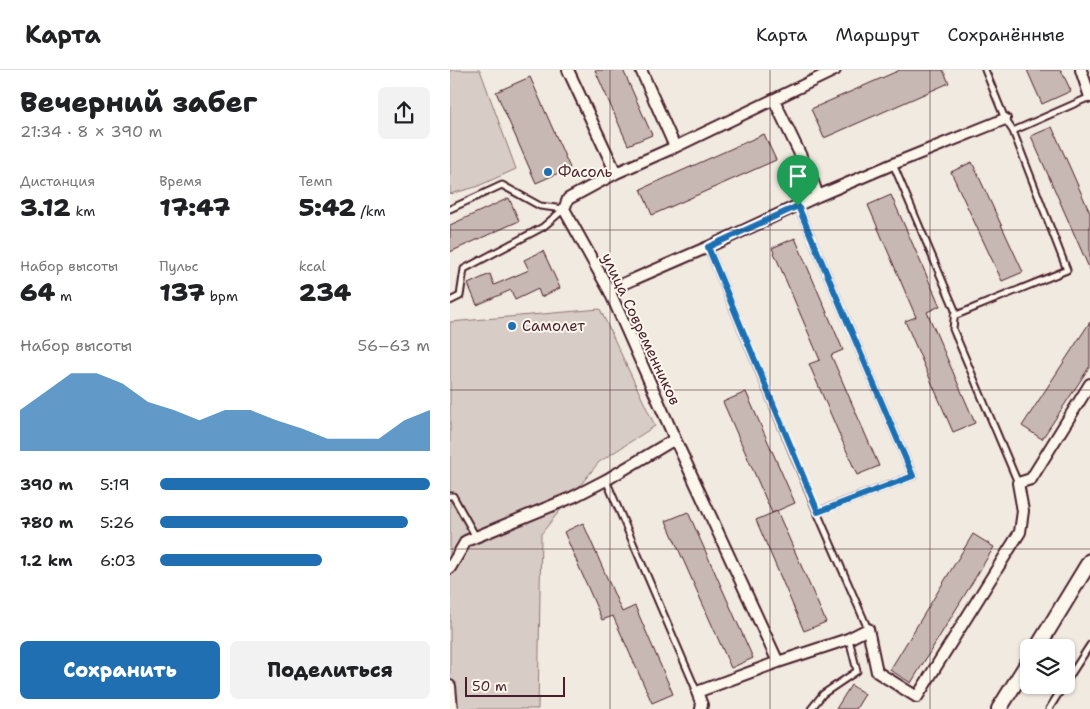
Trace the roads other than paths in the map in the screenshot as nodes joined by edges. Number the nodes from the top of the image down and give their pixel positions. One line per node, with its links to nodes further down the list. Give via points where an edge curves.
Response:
1 (568, 70): 12 (street)
2 (641, 70): 10 (street)
3 (835, 70): 7 (street)
4 (985, 70): 8 (lane)
5 (1081, 70): 6 (street)
6 (1090, 97): 9 (lane)
7 (774, 100): 10 (street); 13 (street)
8 (1005, 119): 9 (lane); 11 (street)
9 (1012, 131): 20 (lane, via 1067,270)
10 (675, 147): 12 (street)
11 (893, 164): 13 (street); 20 (lane, via 955,310)
12 (616, 173): 16 (street, via 568,199)
13 (818, 196): 14 (street)
14 (798, 206): 17 (street); 26 (lane, via 913,476)
15 (450, 209): 16 (lane, via 502,185 540,206)
16 (564, 209): 18 (street, улица Современников); 19 (lane, via 543,227 464,269 460,296)
17 (708, 247): 18 (street); 26 (lane)
18 (609, 290): 22 (street, улица Современников)
19 (450, 301)
20 (954, 316): 24 (lane, via 953,329)
21 (1090, 384): 24 (street, via 1031,479)
22 (675, 439): 23 (street); 34 (street, улица Современников)
23 (606, 480): 27 (street); 38 (lane)
24 (1018, 483): 30 (street, via 1022,511 1020,532 917,697 877,672)
25 (450, 496): 27 (lane)
26 (818, 512): 30 (lane)
27 (476, 538): 29 (street, via 466,541)
28 (1090, 561): 32 (street)
29 (450, 568)
30 (868, 629): 31 (street)
31 (848, 639): 34 (street); 42 (lane, via 858,671 824,694)
32 (1042, 639)
33 (1090, 645): 35 (lane)
34 (778, 662): 38 (street)
35 (1075, 668)
36 (1020, 675): 43 (street)
37 (450, 686): 40 (street)
38 (697, 692): 41 (street)
39 (1058, 694): 44 (lane)
40 (452, 709)
41 (701, 709)
42 (811, 709)
43 (999, 709)
44 (1049, 709)

